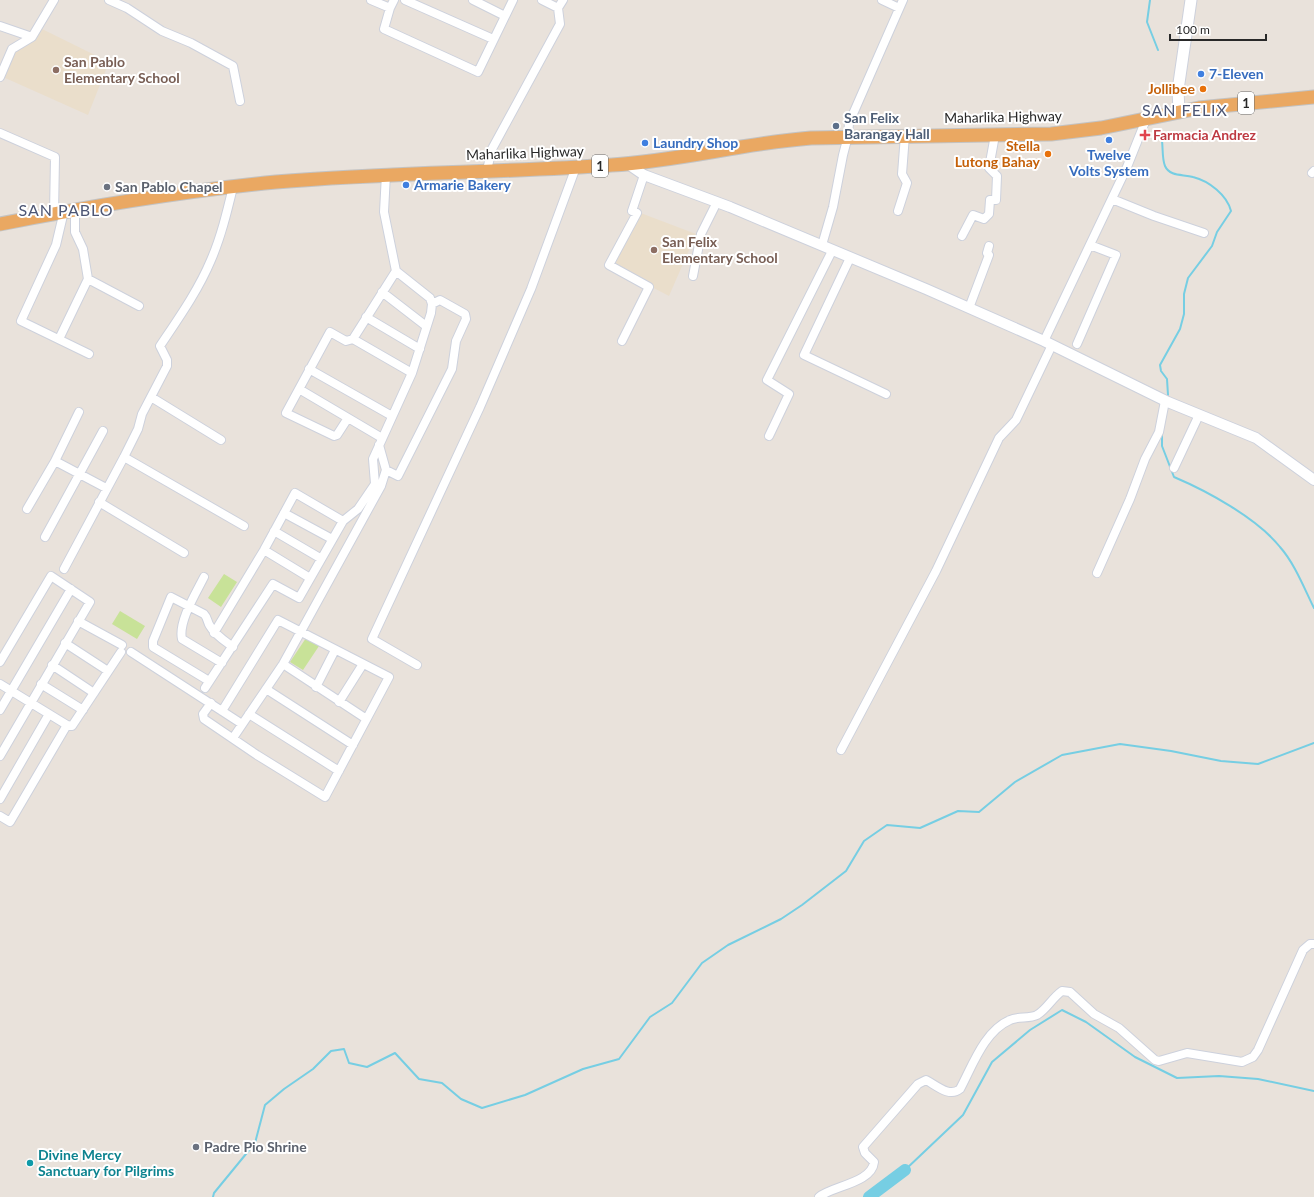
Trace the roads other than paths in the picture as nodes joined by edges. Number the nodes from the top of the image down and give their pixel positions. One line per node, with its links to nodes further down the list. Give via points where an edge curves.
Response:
1 (54, 0): 18 (street)
2 (108, 0): 22 (street, via 127,8 162,31 191,43 233,66)
3 (371, 0): 13 (street)
4 (394, 0): 13 (street)
5 (405, 0): 19 (street)
6 (473, 0): 16 (street)
7 (513, 0): 16 (street)
8 (544, 0): 14 (street)
9 (563, 0): 14 (street)
10 (882, 0): 15 (street)
11 (903, 0): 15 (street)
12 (1191, 0): 23 (main road, via 1178,90)
13 (390, 8): 19 (street, via 384,29 478,72)
14 (558, 8): 31 (street, via 560,24 492,149)
15 (899, 8): 28 (street, via 849,123)
16 (506, 16): 19 (street)
17 (0, 26): 18 (street)
18 (32, 37): 20 (street, via 12,49)
19 (493, 39)
20 (0, 77)
21 (1314, 97): 23 (highway, Maharlika Highway / 1)
22 (240, 101)
23 (1179, 112): 24 (highway, Maharlika Highway / 1)
24 (1147, 117): 27 (highway, Maharlika Highway / 1, via 1101,128 1058,133); 35 (street)
25 (0, 133): 38 (street, via 55,157)
26 (905, 135): 27 (highway, Maharlika Highway / 1); 28 (highway, Maharlika Highway / 1); 37 (street, via 902,174 907,183)
27 (995, 135): 41 (street, via 989,168 997,176 996,200 990,200 989,214 984,219 974,215)
28 (848, 136): 29 (highway, Maharlika Highway / 1, via 774,141); 42 (street)
29 (628, 164): 30 (highway, Maharlika Highway / 1); 33 (street)
30 (576, 167): 31 (highway, Maharlika Highway / 1); 113 (street, via 531,289 480,407 372,639)
31 (488, 170): 32 (highway, Maharlika Highway / 1)
32 (386, 174): 34 (highway, Maharlika Highway / 1); 47 (street, via 384,212)
33 (644, 175): 36 (street); 58 (street, via 632,211 637,213 609,265 649,287)
34 (233, 187): 38 (highway, Maharlika Highway / 1, via 142,198); 67 (street, via 211,260 189,302 160,346 167,366)
35 (1112, 199): 40 (street); 43 (street)
36 (716, 202): 42 (street); 48 (street, via 701,234)
37 (898, 211)
38 (64, 212): 39 (highway, Maharlika Highway / 1); 49 (street, via 83,249); 56 (street, via 56,244 21,321)
39 (0, 224)
40 (1204, 232)
41 (962, 236)
42 (822, 245): 45 (street)
43 (1090, 245): 59 (street); 60 (street, via 1116,255)
44 (989, 246): 53 (street, via 989,255)
45 (832, 251): 46 (street); 74 (street, via 768,380 789,394)
46 (850, 258): 53 (street); 66 (street, via 804,355)
47 (396, 271): 50 (street); 51 (street, via 430,298)
48 (693, 276)
49 (88, 279): 52 (street); 56 (street)
50 (382, 292): 54 (street); 55 (street)
51 (432, 304): 55 (street); 80 (street, via 440,300 465,314 466,319 456,341 452,369 398,476)
52 (139, 306)
53 (969, 308): 59 (street)
54 (366, 318): 57 (street); 61 (street)
55 (426, 326): 61 (street)
56 (59, 339): 62 (street)
57 (353, 340): 63 (street, via 346,341 330,332); 64 (street)
58 (622, 341)
59 (1048, 343): 68 (street); 134 (street, via 1016,420 999,438 936,571)
60 (1077, 344)
61 (420, 349): 64 (street)
62 (89, 354)
63 (309, 369): 65 (street); 71 (street)
64 (412, 373): 71 (street)
65 (299, 389): 72 (street); 72 (street, via 286,413 334,436)
66 (886, 394)
67 (151, 397): 75 (street); 77 (street)
68 (1165, 401): 70 (street); 96 (street, via 1159,432)
69 (79, 412): 78 (street)
70 (1199, 415): 79 (street); 82 (street, via 1256,438)
71 (392, 416): 76 (street)
72 (348, 418): 76 (street)
73 (103, 431): 81 (street)
74 (769, 436)
75 (221, 440)
76 (380, 441): 80 (street); 87 (street, via 373,459 375,484 358,509)
77 (124, 457): 83 (street); 88 (street)
78 (55, 462): 81 (street); 85 (street)
79 (1174, 468)
80 (386, 470): 103 (street, via 381,486)
81 (79, 474): 83 (street); 90 (street)
82 (1314, 480)
83 (106, 488): 84 (street)
84 (99, 502): 93 (street); 95 (street)
85 (27, 508)
86 (284, 513): 87 (street, via 295,493); 89 (street); 91 (street)
87 (342, 521): 91 (street)
88 (244, 526)
89 (274, 531): 92 (street); 94 (street)
90 (45, 537)
91 (332, 539): 94 (street)
92 (264, 550): 98 (street); 102 (street)
93 (184, 553)
94 (320, 558): 98 (street)
95 (64, 569)
96 (1097, 573)
97 (204, 577): 100 (street)
98 (310, 578): 105 (street, via 299,598 273,584)
99 (71, 589): 101 (street, via 90,602); 108 (street, via 52,576); 119 (street)
100 (189, 607): 102 (street, via 208,618 208,624); 109 (street, via 181,633 182,639); 109 (street, via 171,597 153,641 153,647 207,685)
101 (78, 621): 104 (street); 106 (street)
102 (214, 633): 105 (street)
103 (300, 633): 107 (street); 110 (street); 126 (street, via 278,620)
104 (65, 644): 112 (street); 114 (street)
105 (233, 647): 109 (street)
106 (122, 649): 114 (street); 123 (street, via 129,645 130,652)
107 (335, 650): 111 (street); 117 (street)
108 (0, 662)
109 (222, 663)
110 (283, 664): 117 (street); 118 (street)
111 (363, 664): 121 (street); 129 (street, via 389,677)
112 (52, 665): 116 (street); 120 (street)
113 (417, 666)
114 (108, 671): 120 (street)
115 (0, 684): 119 (street)
116 (41, 684): 122 (street); 125 (street)
117 (316, 687): 121 (street)
118 (266, 689): 128 (street); 133 (street)
119 (11, 691): 122 (street); 124 (street)
120 (94, 693): 125 (street)
121 (339, 702): 129 (street)
122 (30, 703): 127 (street); 135 (street)
123 (211, 703): 126 (street); 132 (street, via 203,714 204,719)
124 (0, 710)
125 (83, 710): 131 (street, via 72,726)
126 (222, 711): 130 (street)
127 (49, 714): 131 (street); 137 (street)
128 (249, 714): 130 (street); 136 (street)
129 (365, 718): 133 (street)
130 (242, 724): 132 (street)
131 (67, 725): 138 (street, via 10,822)
132 (233, 738): 136 (street, via 325,797)
133 (353, 745): 136 (street)
134 (841, 750)
135 (0, 756)
136 (339, 771)
137 (0, 798)
138 (0, 816)
139 (1314, 944): 140 (street, via 1303,950 1258,1050 1248,1061 1187,1053 1155,1060 1119,1028 1094,1014 1070,992 1062,991 1037,1015 1016,1018 1004,1023 985,1042 957,1092 950,1093 926,1080 918,1084 865,1142 863,1150 874,1162 872,1170 854,1182)
140 (819, 1197)

